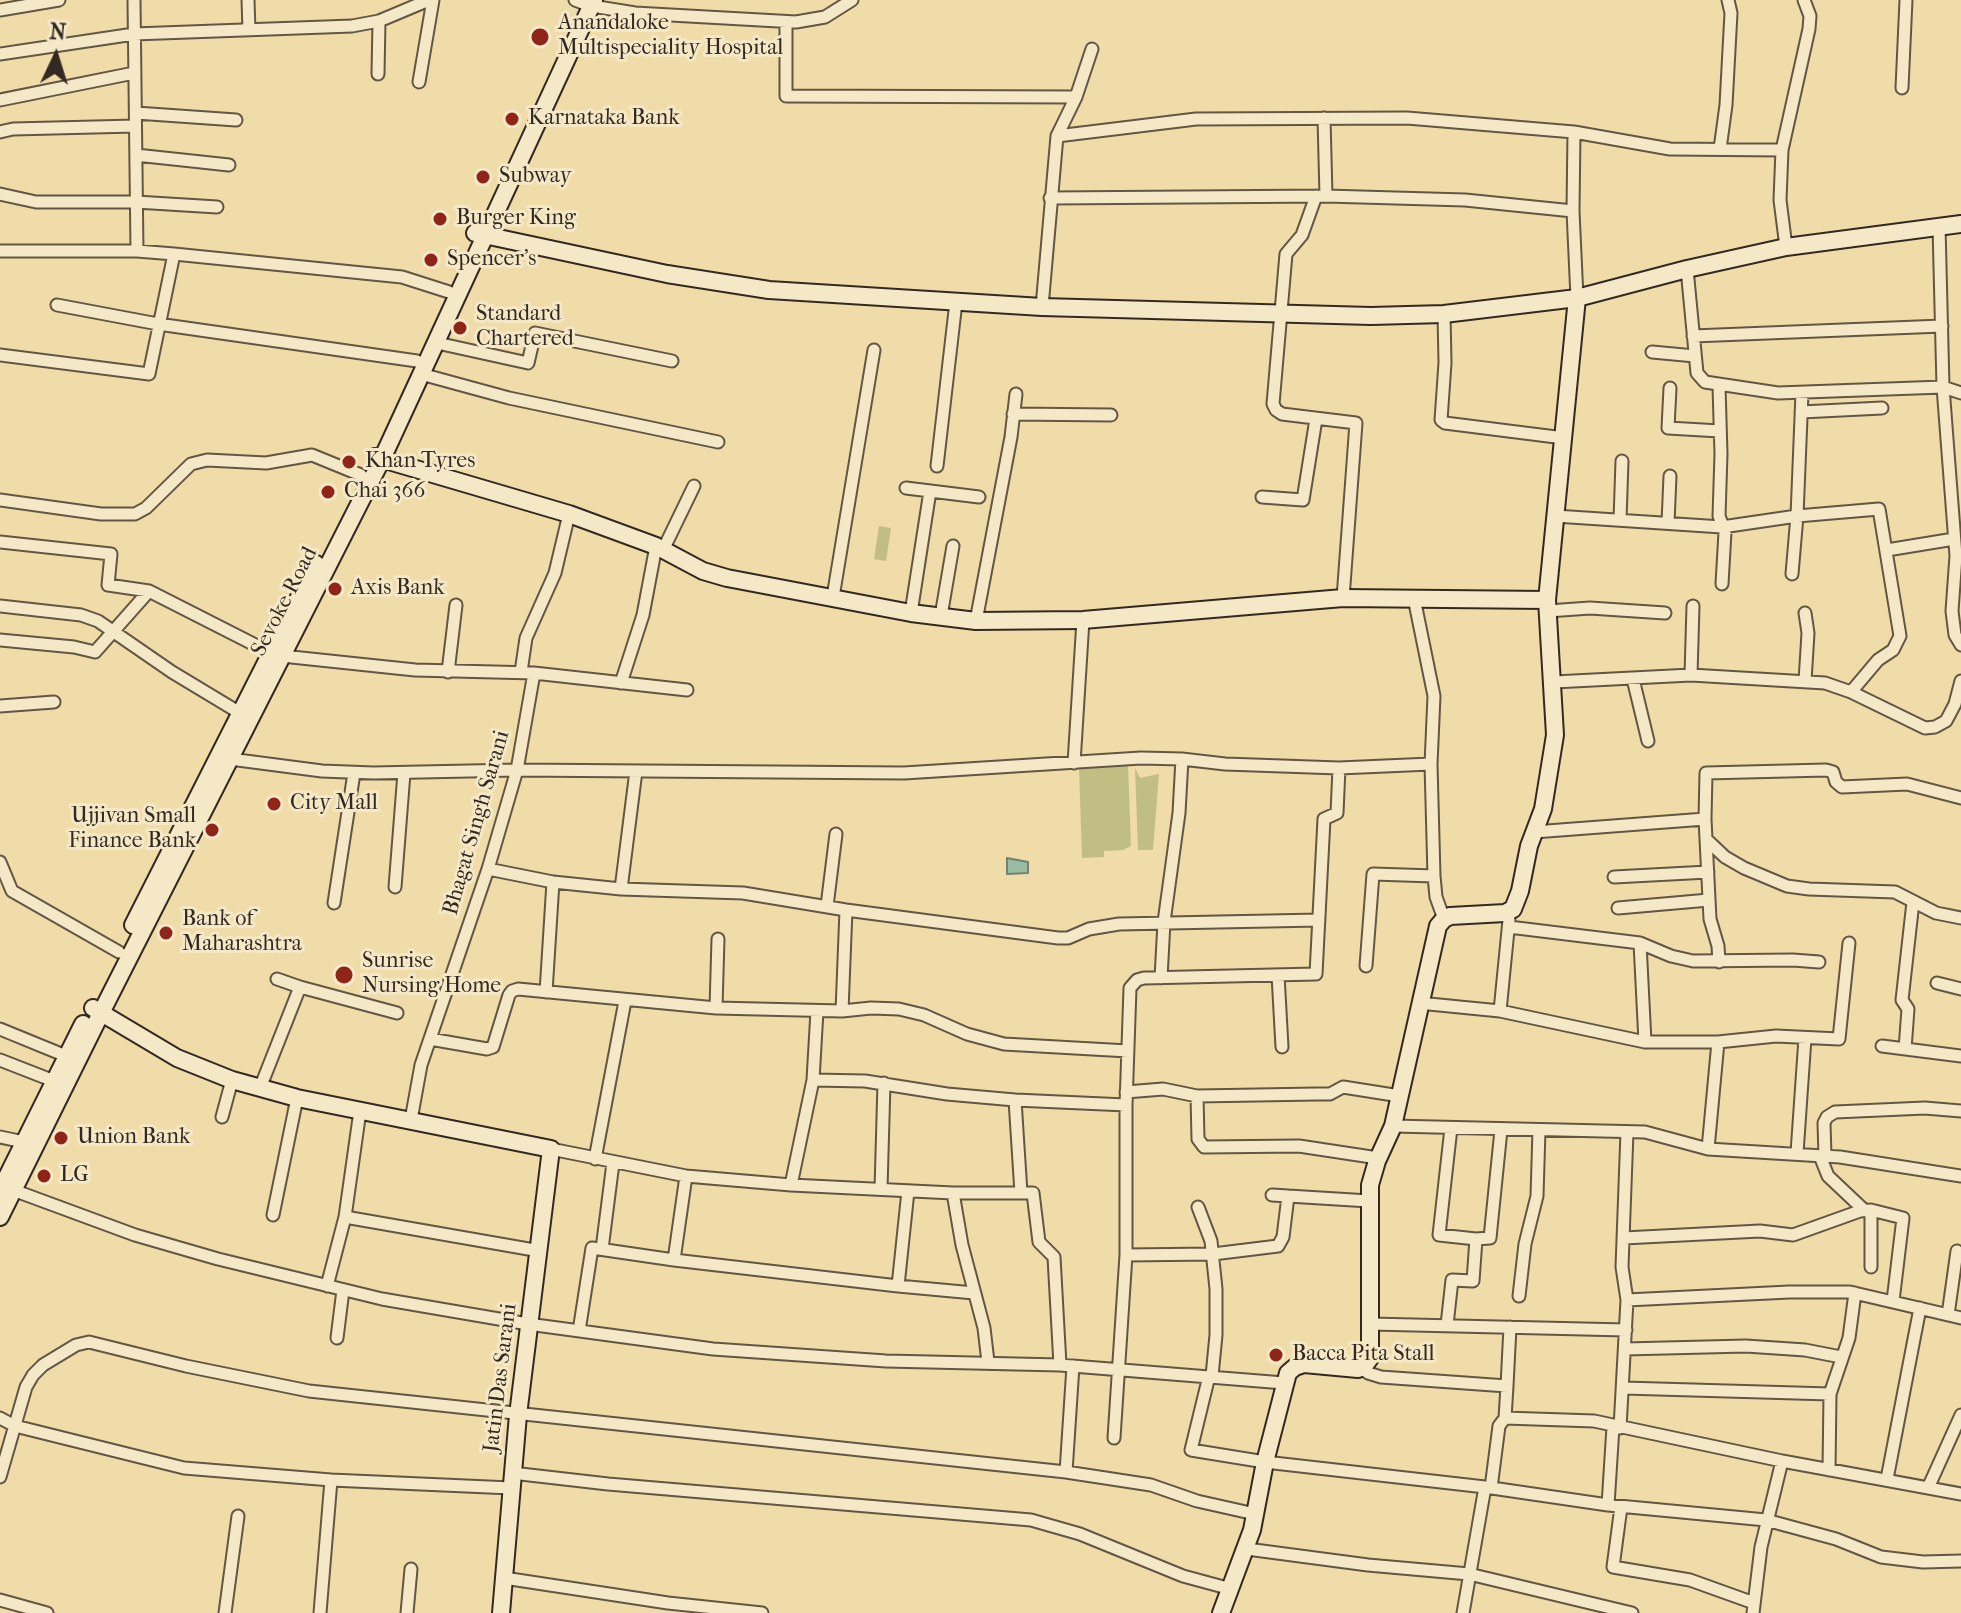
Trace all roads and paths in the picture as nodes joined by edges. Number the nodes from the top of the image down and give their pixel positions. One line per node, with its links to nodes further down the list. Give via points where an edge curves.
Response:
1 (59, 0): 10 (street)
2 (134, 0): 14 (street)
3 (248, 0): 13 (street)
4 (431, 0): 11 (street); 19 (street)
5 (852, 0): 12 (street, via 825,17)
6 (1728, 0): 30 (street)
7 (1804, 0): 31 (street, via 1809,29)
8 (1906, 0): 20 (street)
9 (586, 2): 12 (street, via 635,13); 42 (street, Sevoke Road)
10 (0, 10)
11 (379, 21): 13 (street, via 315,30); 18 (street)
12 (786, 22): 21 (street, via 786,96)
13 (249, 30): 14 (street)
14 (134, 34): 16 (street); 17 (street)
15 (1092, 49): 21 (street)
16 (0, 54)
17 (134, 73): 22 (street); 23 (street)
18 (378, 74)
19 (419, 82)
20 (1902, 88)
21 (1076, 97): 29 (street)
22 (0, 100)
23 (136, 113): 25 (street); 26 (street)
24 (1324, 118): 28 (street, via 1407,118); 29 (street, via 1196,119); 35 (street)
25 (236, 120)
26 (135, 126): 27 (street); 32 (street)
27 (0, 132)
28 (1574, 132): 30 (street, via 1670,149); 39 (street)
29 (1057, 136): 36 (street)
30 (1720, 149): 31 (street)
31 (1782, 150): 43 (street, via 1780,200)
32 (136, 155): 33 (street); 37 (street)
33 (229, 165)
34 (0, 194): 37 (street, via 36,202)
35 (1321, 196): 36 (street); 39 (street, via 1465,200); 54 (street, via 1286,254)
36 (1050, 198): 52 (street)
37 (136, 202): 38 (street); 45 (street)
38 (217, 207)
39 (1573, 211): 49 (street)
40 (1961, 224): 41 (street)
41 (1939, 226): 43 (street); 56 (street)
42 (480, 235): 48 (street, Sevoke Road); 50 (street, via 718,283); 58 (street, Sevoke Road)
43 (1786, 247): 47 (street)
44 (0, 251): 45 (street)
45 (137, 251): 46 (street)
46 (174, 254): 48 (street, via 402,277); 55 (street)
47 (1687, 269): 49 (street); 57 (street)
48 (449, 292): 64 (street, Sevoke Road)
49 (1577, 298): 53 (street); 77 (street)
50 (956, 302): 52 (street); 81 (street)
51 (57, 305): 55 (street)
52 (1042, 307): 54 (street)
53 (1444, 314): 54 (street); 77 (street, via 1439,414 1443,422)
54 (1279, 315): 75 (street, via 1274,407 1282,414)
55 (158, 324): 61 (street, via 148,374); 64 (street)
56 (1942, 326): 57 (street); 66 (street)
57 (1693, 336): 62 (street)
58 (437, 343): 63 (street, via 528,363 535,333); 64 (street, Sevoke Road)
59 (874, 350): 104 (street)
60 (1652, 352): 62 (street)
61 (0, 355)
62 (1695, 356): 65 (street, via 1698,377)
63 (672, 361)
64 (419, 367): 78 (street, via 538,405); 79 (street, Sevoke Road)
65 (1719, 386): 68 (street); 76 (street)
66 (1943, 387): 68 (street); 69 (street); 96 (street)
67 (1670, 388): 76 (street, via 1668,428)
68 (1802, 393): 72 (street)
69 (1961, 393)
70 (1016, 394): 73 (street)
71 (1882, 408): 72 (street)
72 (1801, 412): 92 (street)
73 (1013, 414): 74 (street); 116 (street)
74 (1111, 415)
75 (1316, 419): 88 (street, via 1303,500); 105 (street, via 1356,423)
76 (1720, 431): 95 (street)
77 (1564, 438): 91 (street)
78 (718, 442)
79 (377, 458): 82 (street, Sevoke Road); 90 (street); 120 (street, Sevoke Road)
80 (1622, 461): 93 (street)
81 (937, 466)
82 (361, 475): 89 (street, via 312,455 266,463 207,460 191,464 135,514); 120 (street, Sevoke Road)
83 (1670, 476): 94 (street)
84 (694, 486): 99 (street)
85 (906, 488): 86 (street)
86 (930, 491): 87 (street); 111 (street)
87 (979, 497)
88 (1262, 497)
89 (0, 500)
90 (569, 514): 99 (street); 122 (street, via 555,573 526,638)
91 (1555, 516): 93 (street); 108 (street)
92 (1797, 516): 95 (street); 100 (street, via 1879,509); 101 (street)
93 (1620, 520): 94 (street)
94 (1668, 523): 95 (street)
95 (1722, 527): 102 (street)
96 (1954, 539): 100 (street); 119 (street, via 1952,611)
97 (0, 542): 103 (street, via 111,554 108,585)
98 (953, 546): 114 (street)
99 (660, 548): 104 (street, via 727,578); 129 (street)
100 (1887, 550): 131 (street, via 1900,636)
101 (1792, 574)
102 (1722, 584)
103 (149, 591): 117 (street); 120 (street)
104 (833, 597): 111 (street)
105 (1343, 598): 106 (street); 115 (street)
106 (1414, 598): 108 (street); 140 (street, via 1434,696)
107 (456, 605): 121 (street)
108 (1548, 605): 112 (street); 128 (street)
109 (0, 606): 117 (street, via 81,615)
110 (1693, 606): 124 (street)
111 (911, 613): 114 (street)
112 (1665, 613)
113 (1805, 613): 126 (street)
114 (941, 616): 116 (street)
115 (1083, 620): 116 (street); 139 (street)
116 (976, 621)
117 (114, 630): 118 (street, via 95,652); 135 (street)
118 (0, 640)
119 (1961, 645)
120 (276, 654): 121 (street); 135 (street, Sevoke Road); 137 (street, Sevoke Road)
121 (448, 672): 122 (street)
122 (521, 672): 123 (street)
123 (534, 673): 129 (street); 142 (street, Bhagat Singh Sarani)
124 (1691, 675): 125 (street); 126 (street)
125 (1633, 679): 128 (street); 136 (street)
126 (1805, 681): 131 (street)
127 (1961, 681): 133 (street)
128 (1554, 682): 148 (street, via 1551,773)
129 (621, 683): 130 (street)
130 (687, 690)
131 (1851, 692): 133 (street, via 1925,728 1946,721)
132 (54, 702): 134 (street)
133 (1958, 705)
134 (0, 706)
135 (240, 713): 137 (street, Sevoke Road)
136 (1648, 741)
137 (224, 757): 144 (street); 173 (street, Sevoke Road); 187 (street, Sevoke Road)
138 (1182, 759): 139 (street); 141 (street); 169 (street)
139 (1074, 763): 143 (street, via 904,773)
140 (1431, 764): 141 (street); 154 (street)
141 (1339, 768): 167 (street, via 1337,813 1324,819)
142 (517, 770): 143 (street); 145 (street); 152 (street, Bhagat Singh Sarani)
143 (636, 771): 158 (street)
144 (354, 773): 145 (street); 161 (street)
145 (404, 773): 157 (street)
146 (1961, 798): 147 (street, via 1907,784 1842,787 1826,770 1706,773)
147 (1705, 819): 148 (street); 150 (street)
148 (1534, 832): 168 (street)
149 (836, 834): 162 (street)
150 (1707, 840): 153 (street); 160 (street, via 1744,868 1787,886 1886,890)
151 (0, 862): 173 (street, via 12,891)
152 (488, 869): 156 (street); 194 (street, Bhagat Singh Sarani)
153 (1708, 872): 155 (street); 159 (street)
154 (1434, 876): 166 (street); 176 (street, via 1373,874)
155 (1614, 877)
156 (553, 882): 158 (street); 183 (street)
157 (395, 887)
158 (621, 889): 162 (street, via 730,891)
159 (1709, 900): 163 (street); 174 (street)
160 (1913, 902): 165 (street); 199 (street, via 1902,1000 1908,1009)
161 (334, 903)
162 (827, 906): 164 (street)
163 (1618, 908)
164 (846, 910): 169 (street, via 1058,938 1101,926); 189 (street)
165 (1961, 918)
166 (1444, 919): 168 (street); 185 (street)
167 (1319, 920): 169 (street); 177 (street, via 1316,974)
168 (1508, 920): 171 (street); 190 (street)
169 (1164, 922): 178 (street)
170 (718, 939): 186 (street)
171 (1640, 943): 174 (street, via 1684,960); 195 (street)
172 (1849, 943): 193 (street, via 1839,1039)
173 (119, 952): 187 (street, Sevoke Road)
174 (1719, 962): 175 (street)
175 (1819, 962)
176 (1366, 966)
177 (1278, 975): 178 (street); 198 (street)
178 (1161, 978): 200 (street, via 1132,985)
179 (277, 979): 181 (street)
180 (1937, 983): 182 (street)
181 (300, 987): 191 (street); 208 (street)
182 (1961, 989)
183 (546, 992): 184 (street); 194 (street, via 512,991 497,1042 490,1048)
184 (625, 1001): 186 (street); 231 (street)
185 (1419, 1003): 190 (street); 211 (street)
186 (716, 1008): 188 (street)
187 (96, 1010): 201 (street, Sevoke Road); 204 (street, via 177,1058); 236 (street, Sevoke Road)
188 (817, 1011): 189 (street); 205 (street)
189 (842, 1011): 200 (street, via 913,1012 1004,1044)
190 (1500, 1011): 195 (street)
191 (397, 1013)
192 (0, 1029): 201 (street)
193 (1805, 1038): 196 (street); 228 (street)
194 (430, 1039): 218 (street, Bhagat Singh Sarani)
195 (1645, 1042): 196 (street)
196 (1718, 1042): 227 (street)
197 (1882, 1046): 199 (street)
198 (1282, 1047)
199 (1905, 1049): 202 (street)
200 (1128, 1051): 209 (street)
201 (66, 1056): 206 (street, Sevoke Road)
202 (1961, 1056)
203 (0, 1060): 206 (street)
204 (232, 1080): 208 (street); 217 (street)
205 (813, 1080): 207 (street); 235 (street)
206 (54, 1081): 225 (street, Sevoke Road)
207 (884, 1083): 213 (street); 237 (street)
208 (260, 1088): 212 (street)
209 (1126, 1092): 210 (street, via 1163,1089); 214 (street)
210 (1197, 1096): 211 (street, via 1330,1094 1343,1087); 230 (street, via 1198,1139 1204,1147 1299,1146)
211 (1400, 1096): 219 (street)
212 (297, 1098): 215 (street); 246 (street)
213 (1015, 1100): 214 (street); 240 (street)
214 (1126, 1105): 255 (street)
215 (360, 1111): 218 (street); 248 (street)
216 (1961, 1111): 229 (street, via 1835,1112 1824,1123)
217 (222, 1117)
218 (411, 1120): 226 (street)
219 (1393, 1126): 220 (street); 230 (street)
220 (1451, 1128): 221 (street); 250 (street, via 1439,1235)
221 (1501, 1130): 222 (street); 250 (street, via 1490,1238)
222 (1539, 1130): 223 (street); 263 (street, via 1537,1196)
223 (1627, 1132): 227 (street, via 1658,1134); 249 (street)
224 (0, 1137): 225 (street)
225 (24, 1142): 236 (street, Sevoke Road)
226 (551, 1149): 231 (street); 252 (street, Jatin Das Sarani)
227 (1708, 1149): 228 (street)
228 (1797, 1153): 229 (street)
229 (1822, 1156): 234 (street); 245 (street, via 1828,1176)
230 (1378, 1158): 243 (street)
231 (595, 1159): 232 (street)
232 (613, 1163): 233 (street); 251 (street)
233 (686, 1176): 235 (street); 256 (street)
234 (1961, 1176)
235 (791, 1185): 237 (street)
236 (5, 1189): 247 (street, Sevoke Road); 258 (street, via 135,1235)
237 (881, 1189): 238 (street)
238 (908, 1191): 239 (street); 259 (street)
239 (953, 1193): 240 (street); 261 (street)
240 (1021, 1193): 279 (street, via 1033,1193 1039,1242 1054,1257)
241 (1272, 1195): 242 (street)
242 (1288, 1196): 243 (street); 254 (street, via 1278,1246)
243 (1369, 1201): 270 (street)
244 (1198, 1207): 254 (street)
245 (1868, 1210): 249 (street, via 1793,1235 1760,1231); 257 (street); 265 (street, via 1903,1218)
246 (273, 1215)
247 (0, 1217)
248 (345, 1217): 252 (street); 258 (street)
249 (1624, 1238): 264 (street)
250 (1476, 1239): 271 (street, via 1473,1281 1452,1280)
251 (602, 1249): 256 (street); 274 (street, via 592,1248)
252 (540, 1251): 269 (street, Jatin Das Sarani)
253 (1957, 1251): 267 (street)
254 (1213, 1254): 255 (street); 282 (street, via 1217,1313)
255 (1126, 1255): 281 (street)
256 (674, 1260): 259 (street)
257 (1871, 1267)
258 (327, 1286): 260 (street)
259 (898, 1286): 261 (street)
260 (343, 1290): 269 (street); 275 (street)
261 (974, 1293): 278 (street)
262 (1855, 1293): 264 (street); 265 (street); 277 (street)
263 (1519, 1296)
264 (1627, 1300): 273 (street)
265 (1893, 1301): 266 (street)
266 (1920, 1308): 267 (street); 299 (street)
267 (1948, 1315): 268 (street)
268 (1961, 1318)
269 (528, 1324): 274 (street); 287 (street, Jatin Das Sarani)
270 (1371, 1324): 271 (street); 280 (street, via 1370,1358)
271 (1447, 1325): 272 (street)
272 (1510, 1327): 273 (street); 284 (street)
273 (1626, 1330): 276 (street)
274 (579, 1331): 278 (street, via 713,1349)
275 (337, 1338)
276 (1625, 1349): 277 (street, via 1746,1346); 285 (street)
277 (1841, 1357): 286 (street)
278 (988, 1362): 279 (street)
279 (1067, 1365): 281 (street); 297 (street)
280 (1362, 1368): 283 (street, via 1299,1365); 284 (street, via 1381,1377)
281 (1120, 1369): 282 (street); 293 (street)
282 (1210, 1376): 283 (street); 295 (street, via 1191,1450)
283 (1284, 1383): 295 (street)
284 (1507, 1386): 290 (street)
285 (1624, 1388): 286 (street); 292 (street)
286 (1830, 1394): 296 (street)
287 (518, 1415): 291 (street, via 309,1391 89,1342 76,1345 33,1375); 297 (street); 301 (street, Jatin Das Sarani)
288 (1961, 1415): 303 (street)
289 (0, 1418): 291 (street)
290 (1505, 1418): 292 (street, via 1581,1420); 302 (street)
291 (15, 1426): 298 (street); 300 (street, via 184,1468)
292 (1617, 1428): 294 (street); 305 (street)
293 (1114, 1438)
294 (1782, 1461): 296 (street); 308 (street)
295 (1265, 1462): 302 (street); 306 (street)
296 (1829, 1470): 299 (street)
297 (1066, 1472): 306 (street, via 1151,1485)
298 (0, 1477)
299 (1887, 1479): 303 (street)
300 (331, 1480): 301 (street); 320 (street)
301 (512, 1481): 313 (street, Jatin Das Sarani); 314 (street, via 608,1484 1031,1520)
302 (1488, 1487): 305 (street); 312 (street)
303 (1928, 1488): 304 (street)
304 (1961, 1494)
305 (1615, 1506): 308 (street); 316 (street, via 1613,1567 1690,1580)
306 (1255, 1514): 309 (street)
307 (238, 1516): 319 (street)
308 (1766, 1520): 310 (street, via 1881,1557); 316 (street)
309 (1247, 1549): 312 (street); 314 (street)
310 (1961, 1561)
311 (411, 1569): 321 (street)
312 (1469, 1574): 325 (street); 326 (street)
313 (504, 1578): 322 (street, Jatin Das Sarani); 323 (street)
314 (1231, 1589): 324 (street)
315 (0, 1600): 317 (street)
316 (1753, 1608)
317 (19, 1610): 318 (street)
318 (47, 1613)
319 (225, 1613)
320 (320, 1613)
321 (407, 1613)
322 (501, 1613)
323 (762, 1613)
324 (1221, 1613)
325 (1463, 1613)
326 (1632, 1613)

